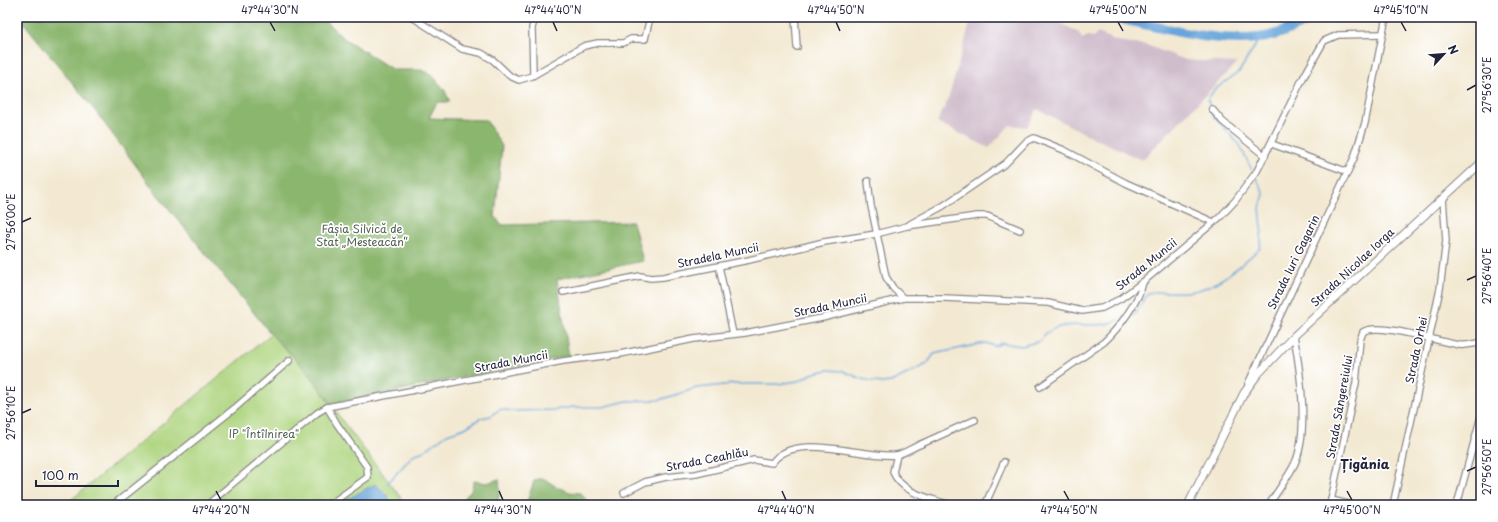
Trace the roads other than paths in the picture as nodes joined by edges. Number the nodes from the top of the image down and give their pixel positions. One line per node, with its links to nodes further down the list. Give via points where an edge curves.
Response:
1 (412, 17): 8 (street, via 462,49 481,53 493,60 512,78 519,80)
2 (535, 17): 8 (street, via 532,28)
3 (650, 17): 8 (street, via 645,39 584,46)
4 (795, 17): 7 (street)
5 (1386, 17): 6 (street, Strada Iuri Gagarin)
6 (1382, 34): 10 (street, Strada Muncii, via 1338,35 1324,41 1302,80); 13 (street, Strada Iuri Gagarin, via 1365,123)
7 (797, 47)
8 (534, 74)
9 (1212, 109): 11 (street, via 1222,121)
10 (1272, 144): 11 (street, Strada Muncii); 13 (street)
11 (1265, 156): 16 (street, Strada Muncii, via 1243,191 1227,211)
12 (1481, 163): 15 (main road, Strada Nicolae Iorga)
13 (1348, 172): 30 (street, Strada Iuri Gagarin)
14 (868, 181): 19 (street)
15 (1443, 198): 25 (main road, Strada Nicolae Iorga); 26 (street, Strada Orhei, via 1445,253)
16 (1213, 222): 17 (street, via 1126,183 1038,138 1031,139 1006,163); 21 (street, Strada Muncii)
17 (907, 226): 18 (street, Stradela Muncii, via 983,216); 19 (street, Stradela Muncii)
18 (1020, 230)
19 (876, 234): 20 (street, Stradela Muncii, via 824,242); 23 (street, via 886,277)
20 (719, 266): 22 (street, Stradela Muncii, via 663,277 632,278); 24 (street)
21 (1143, 282): 23 (street, Strada Muncii, via 1113,303 1102,308 1082,311 1042,303); 29 (street, via 1139,294 1112,334)
22 (563, 292)
23 (903, 298): 24 (street, Strada Muncii, via 822,318)
24 (733, 334): 31 (street, Strada Muncii, via 694,338 620,354 562,361)
25 (1294, 336): 30 (main road, Strada Nicolae Iorga, via 1262,369); 44 (street, via 1300,374 1300,446 1295,463)
26 (1429, 338): 27 (street, via 1459,345); 37 (street, Strada Sângereiului, via 1373,329 1361,334 1356,383); 46 (street, Strada Orhei)
27 (1481, 343)
28 (290, 360): 38 (street, via 235,408)
29 (1040, 387)
30 (1244, 393): 43 (main road, Strada Iuri Gagarin)
31 (327, 407): 39 (street); 40 (street, via 369,473 368,477)
32 (1481, 416): 47 (street)
33 (975, 420): 34 (street, Strada Ceahlău)
34 (897, 455): 36 (street, Strada Ceahlău, via 854,453 807,446 786,452 772,463 754,460 696,474 645,482); 41 (street, via 893,472 899,481 921,495)
35 (1004, 462): 42 (street)
36 (624, 493)
37 (1331, 503): 45 (street)
38 (114, 505)
39 (207, 505)
40 (329, 505)
41 (950, 505)
42 (985, 505)
43 (1188, 505)
44 (1269, 505)
45 (1352, 505)
46 (1393, 505)
47 (1457, 505)

